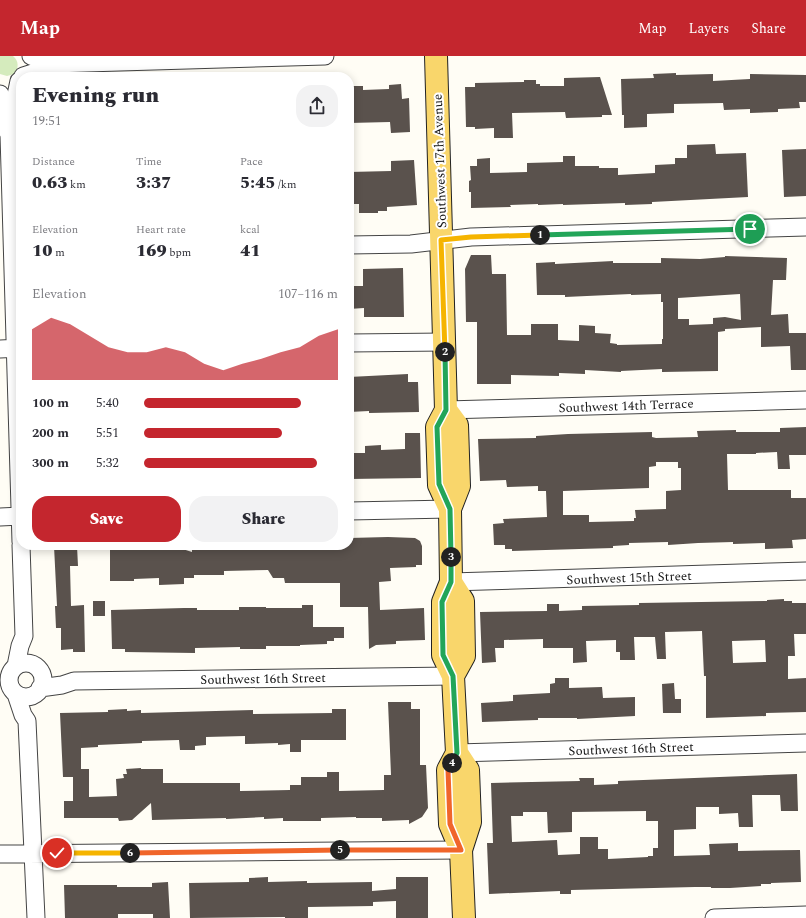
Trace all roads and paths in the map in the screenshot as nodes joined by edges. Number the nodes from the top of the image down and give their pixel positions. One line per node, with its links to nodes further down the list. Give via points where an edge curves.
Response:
1 (25, 56): 6 (street)
2 (31, 56): 5 (street)
3 (325, 56): 5 (street)
4 (436, 56): 14 (main road, Southwest 17th Avenue)
5 (52, 64): 7 (street)
6 (25, 72)
7 (37, 72)
8 (16, 81): 9 (street, via 7,85)
9 (0, 84)
10 (0, 94): 12 (street, via 3,121)
11 (16, 97): 12 (street, via 14,121)
12 (9, 135): 16 (street)
13 (806, 227): 14 (street)
14 (441, 240): 15 (street, via 411,244); 17 (main road, Southwest 17th Avenue)
15 (354, 245)
16 (11, 251): 19 (street)
17 (445, 342): 18 (street); 21 (main road, Southwest 17th Avenue)
18 (354, 343)
19 (12, 348): 22 (street)
20 (806, 400): 21 (street, Southwest 14th Terrace)
21 (446, 410): 23 (main road, Southwest 17th Avenue, via 437,427 439,484)
22 (16, 423)
23 (450, 509): 24 (street); 29 (main road, Southwest 17th Avenue)
24 (354, 511)
25 (0, 516): 26 (street)
26 (16, 516)
27 (21, 550): 30 (street)
28 (806, 571): 29 (street, Southwest 15th Street)
29 (451, 582): 31 (main road, Southwest 17th Avenue, via 442,602 443,655)
30 (24, 636): 32 (street); 33 (street)
31 (453, 676): 33 (street, Southwest 16th Street, via 74,681 63,677); 36 (main road, Southwest 17th Avenue)
32 (9, 680): 33 (street, via 25,663); 33 (street, via 26,697); 34 (street, via 23,715)
33 (37, 680): 34 (street, via 32,714)
34 (28, 721): 39 (street)
35 (806, 743): 36 (street, Southwest 16th Street)
36 (457, 753): 37 (main road, Southwest 17th Avenue, via 448,770 450,824)
37 (461, 850): 39 (street); 42 (main road, Southwest 17th Avenue)
38 (0, 854): 39 (street)
39 (34, 854): 41 (street)
40 (806, 915): 43 (street)
41 (36, 918)
42 (464, 918)
43 (714, 918)

